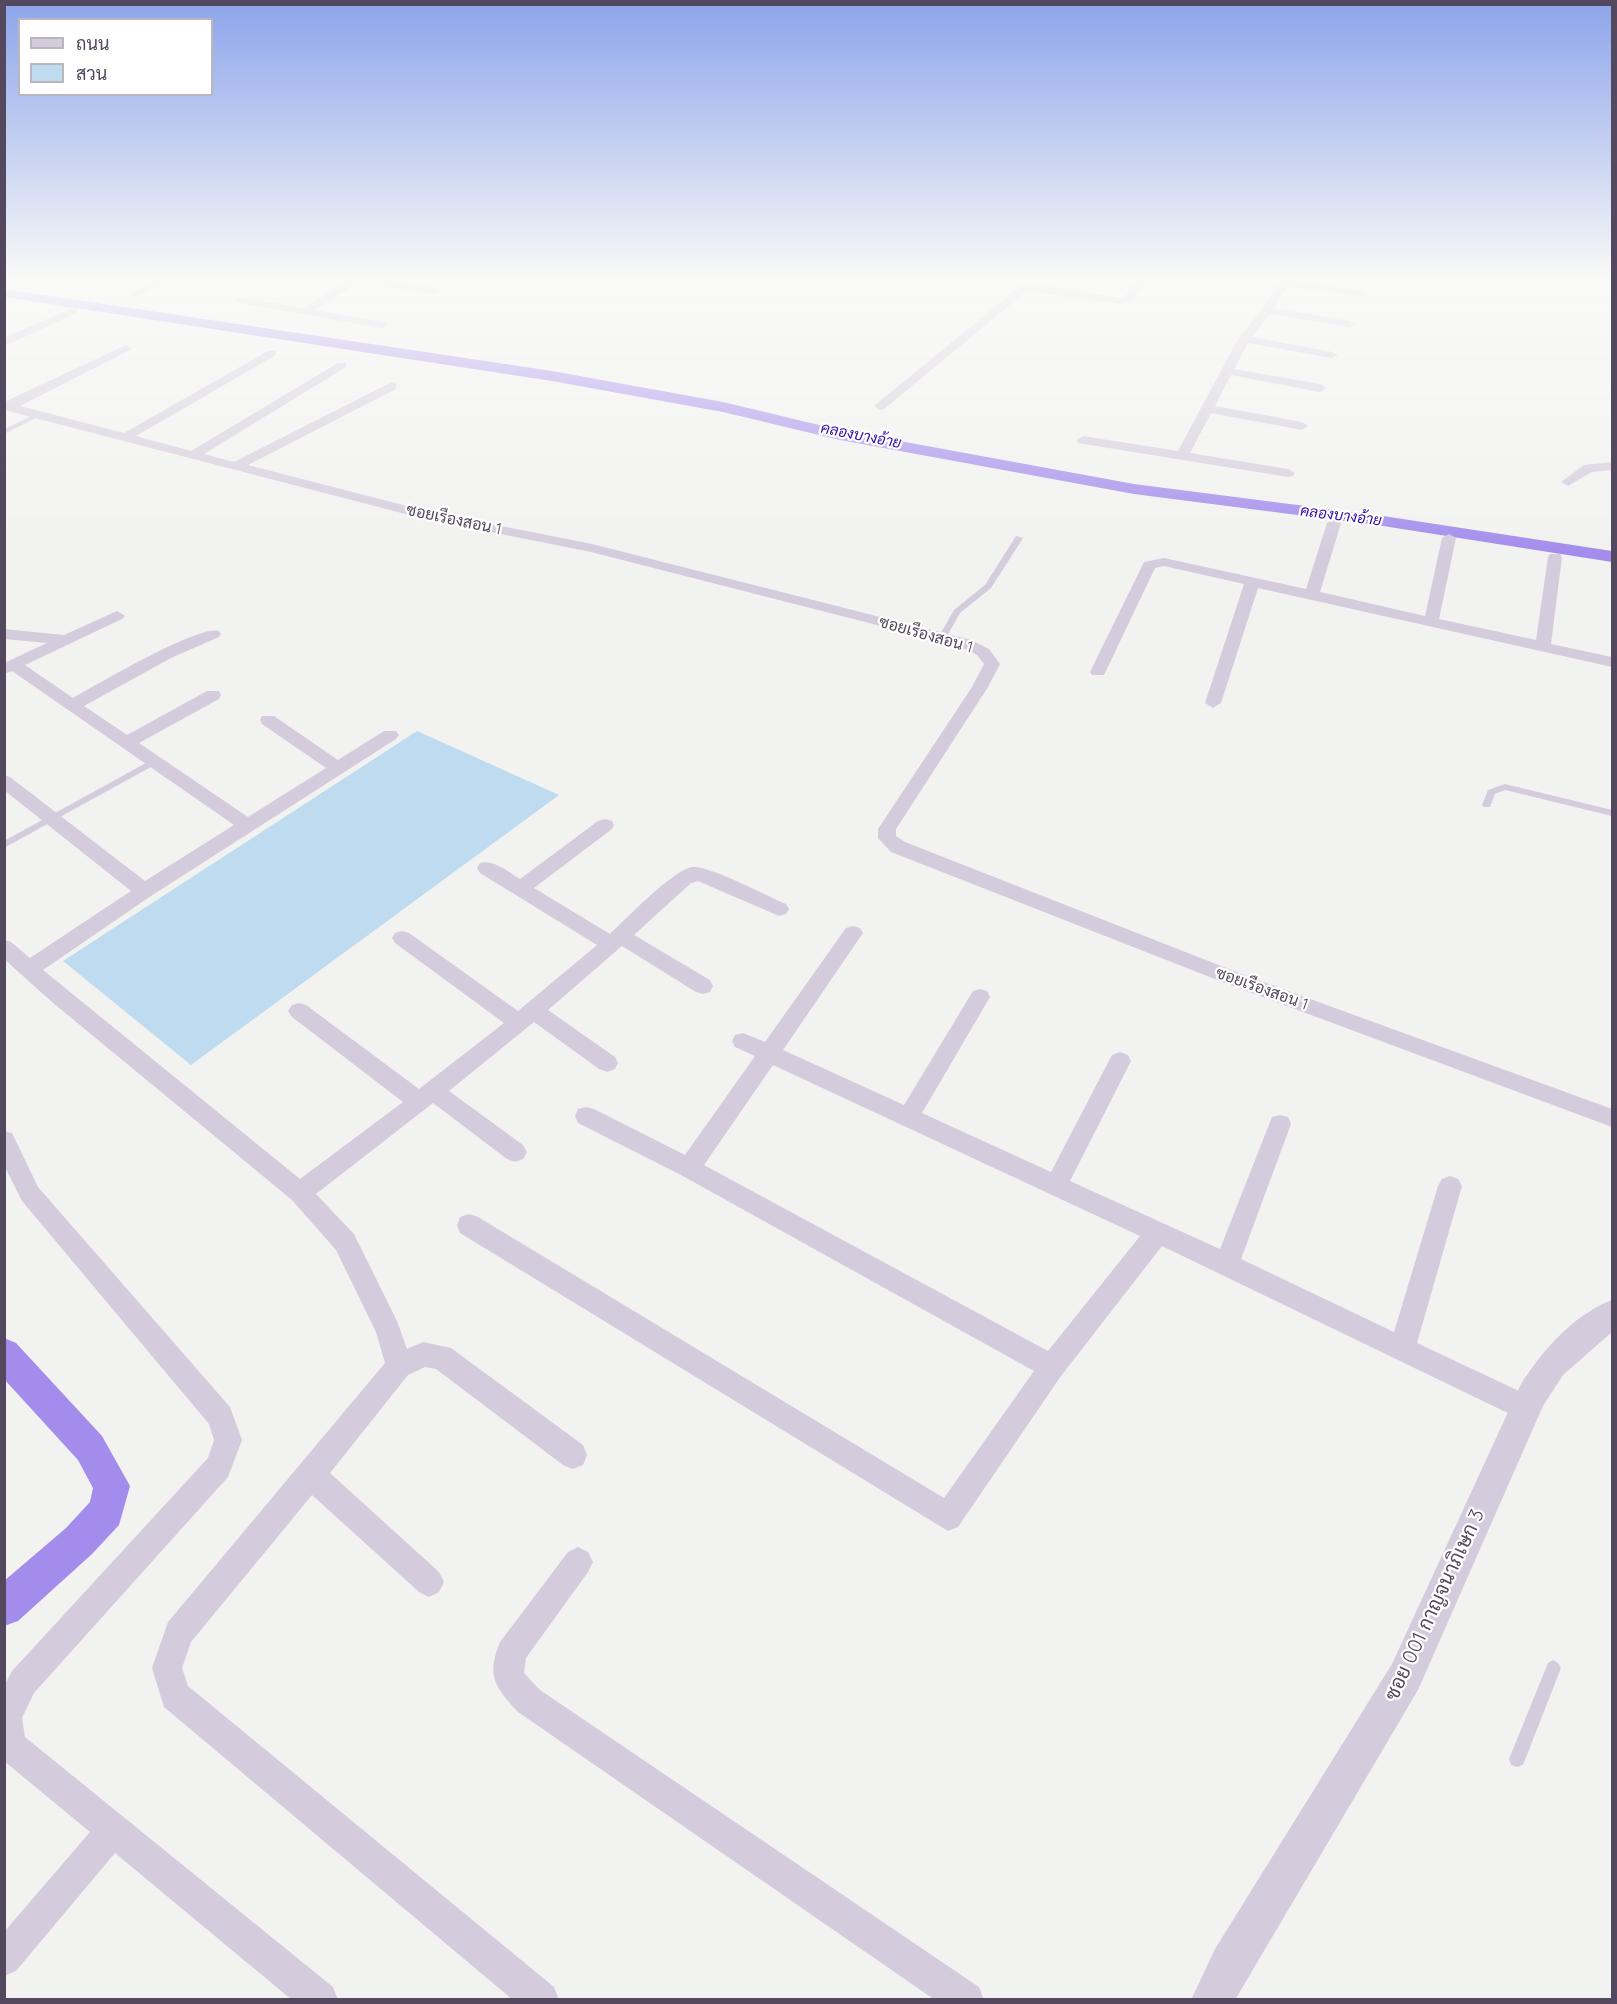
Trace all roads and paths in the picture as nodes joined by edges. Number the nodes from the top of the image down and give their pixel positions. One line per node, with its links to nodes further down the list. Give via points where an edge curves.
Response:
1 (84, 369): 8 (street)
2 (245, 369): 15 (street)
3 (336, 369): 13 (street)
4 (925, 369): 9 (street)
5 (1226, 371): 7 (street); 10 (street)
6 (392, 386): 17 (street)
7 (1320, 388)
8 (7, 406): 11 (street, ซอยเรืองสอน 1)
9 (880, 406)
10 (1206, 408): 12 (street); 19 (street)
11 (38, 415): 14 (lane); 15 (street, ซอยเรืองสอน 1)
12 (1302, 426)
13 (235, 430): 17 (street); 18 (street)
14 (4, 432)
15 (126, 437): 18 (street, ซอยเรืองสอน 1)
16 (1083, 440): 19 (street)
17 (282, 441): 20 (street)
18 (193, 455): 20 (street, ซอยเรืองสอน 1)
19 (1182, 456): 22 (street)
20 (236, 466): 34 (street, ซอยเรืองสอน 1, via 425,515 592,548)
21 (1612, 466): 23 (street, via 1589,468)
22 (1288, 473)
23 (1568, 482)
24 (1334, 523): 29 (street)
25 (1019, 538): 34 (lane, via 988,586 957,612)
26 (1449, 538): 31 (street)
27 (1555, 557): 36 (street)
28 (1252, 584): 29 (street); 39 (street, via 1164,562 1149,565); 41 (street)
29 (1311, 596): 31 (street)
30 (117, 616): 35 (street)
31 (1431, 622): 36 (street)
32 (4, 634): 35 (street)
33 (213, 634): 42 (street)
34 (942, 638): 75 (street, ซอยเรืองสอน 1, via 984,652 992,664 887,829 887,838 897,847 1232,978)
35 (67, 640): 38 (street)
36 (1543, 647): 37 (street)
37 (1612, 662)
38 (9, 667): 42 (street)
39 (1098, 672)
40 (213, 695): 45 (street)
41 (1213, 703)
42 (73, 705): 45 (street)
43 (268, 720): 47 (street)
44 (390, 735): 47 (street)
45 (127, 742): 46 (street)
46 (155, 761): 51 (lane); 53 (street)
47 (338, 768): 53 (street)
48 (4, 781): 51 (street)
49 (1487, 804): 50 (lane, via 1491,792 1505,787)
50 (1612, 813)
51 (51, 818): 54 (lane); 57 (street)
52 (605, 825): 56 (street)
53 (248, 826): 57 (street)
54 (4, 845)
55 (487, 868): 56 (street)
56 (520, 889): 61 (street)
57 (144, 891): 63 (street)
58 (779, 909): 61 (street, via 692,874)
59 (853, 933): 69 (street)
60 (402, 938): 67 (street)
61 (617, 941): 64 (street); 67 (street)
62 (4, 947): 63 (street)
63 (29, 969): 82 (street)
64 (703, 986)
65 (980, 997): 74 (street)
66 (299, 1011): 72 (street)
67 (525, 1016): 71 (street); 72 (street)
68 (742, 1041): 69 (street)
69 (769, 1053): 74 (street); 79 (street)
70 (1120, 1061): 80 (street)
71 (607, 1063)
72 (426, 1097): 78 (street); 82 (street)
73 (586, 1116): 79 (street)
74 (908, 1117): 80 (street)
75 (1612, 1118)
76 (1280, 1124): 85 (street)
77 (4, 1140): 97 (street, via 30,1194 220,1416 228,1440 218,1467 23,1682 6,1717 11,1746)
78 (515, 1152)
79 (689, 1168): 89 (street)
80 (1056, 1185): 84 (street)
81 (1450, 1186): 87 (street)
82 (300, 1193): 88 (street, via 345,1242 388,1330)
83 (469, 1225): 89 (street, via 948,1517)
84 (1158, 1232): 85 (street); 89 (street)
85 (1226, 1265): 87 (street)
86 (1612, 1314): 90 (street, ซอย 001 กาญจนาภิเษก 3, via 1552,1364)
87 (1402, 1348): 90 (street)
88 (399, 1366): 91 (street, via 423,1354 442,1357); 92 (street)
89 (1052, 1367)
90 (1526, 1408): 102 (street, ซอย 001 กาญจนาภิเษก 3, via 1405,1677 1230,1964)
91 (573, 1455)
92 (311, 1475): 94 (street); 100 (street, via 179,1633 167,1668 175,1696)
93 (578, 1562): 101 (street, via 511,1653 508,1678 529,1701)
94 (429, 1582)
95 (1552, 1668): 96 (lane)
96 (1517, 1758)
97 (112, 1831): 98 (street); 99 (street)
98 (4, 1959)
99 (320, 2000)
100 (541, 2000)
101 (966, 2000)
102 (1212, 2000)

